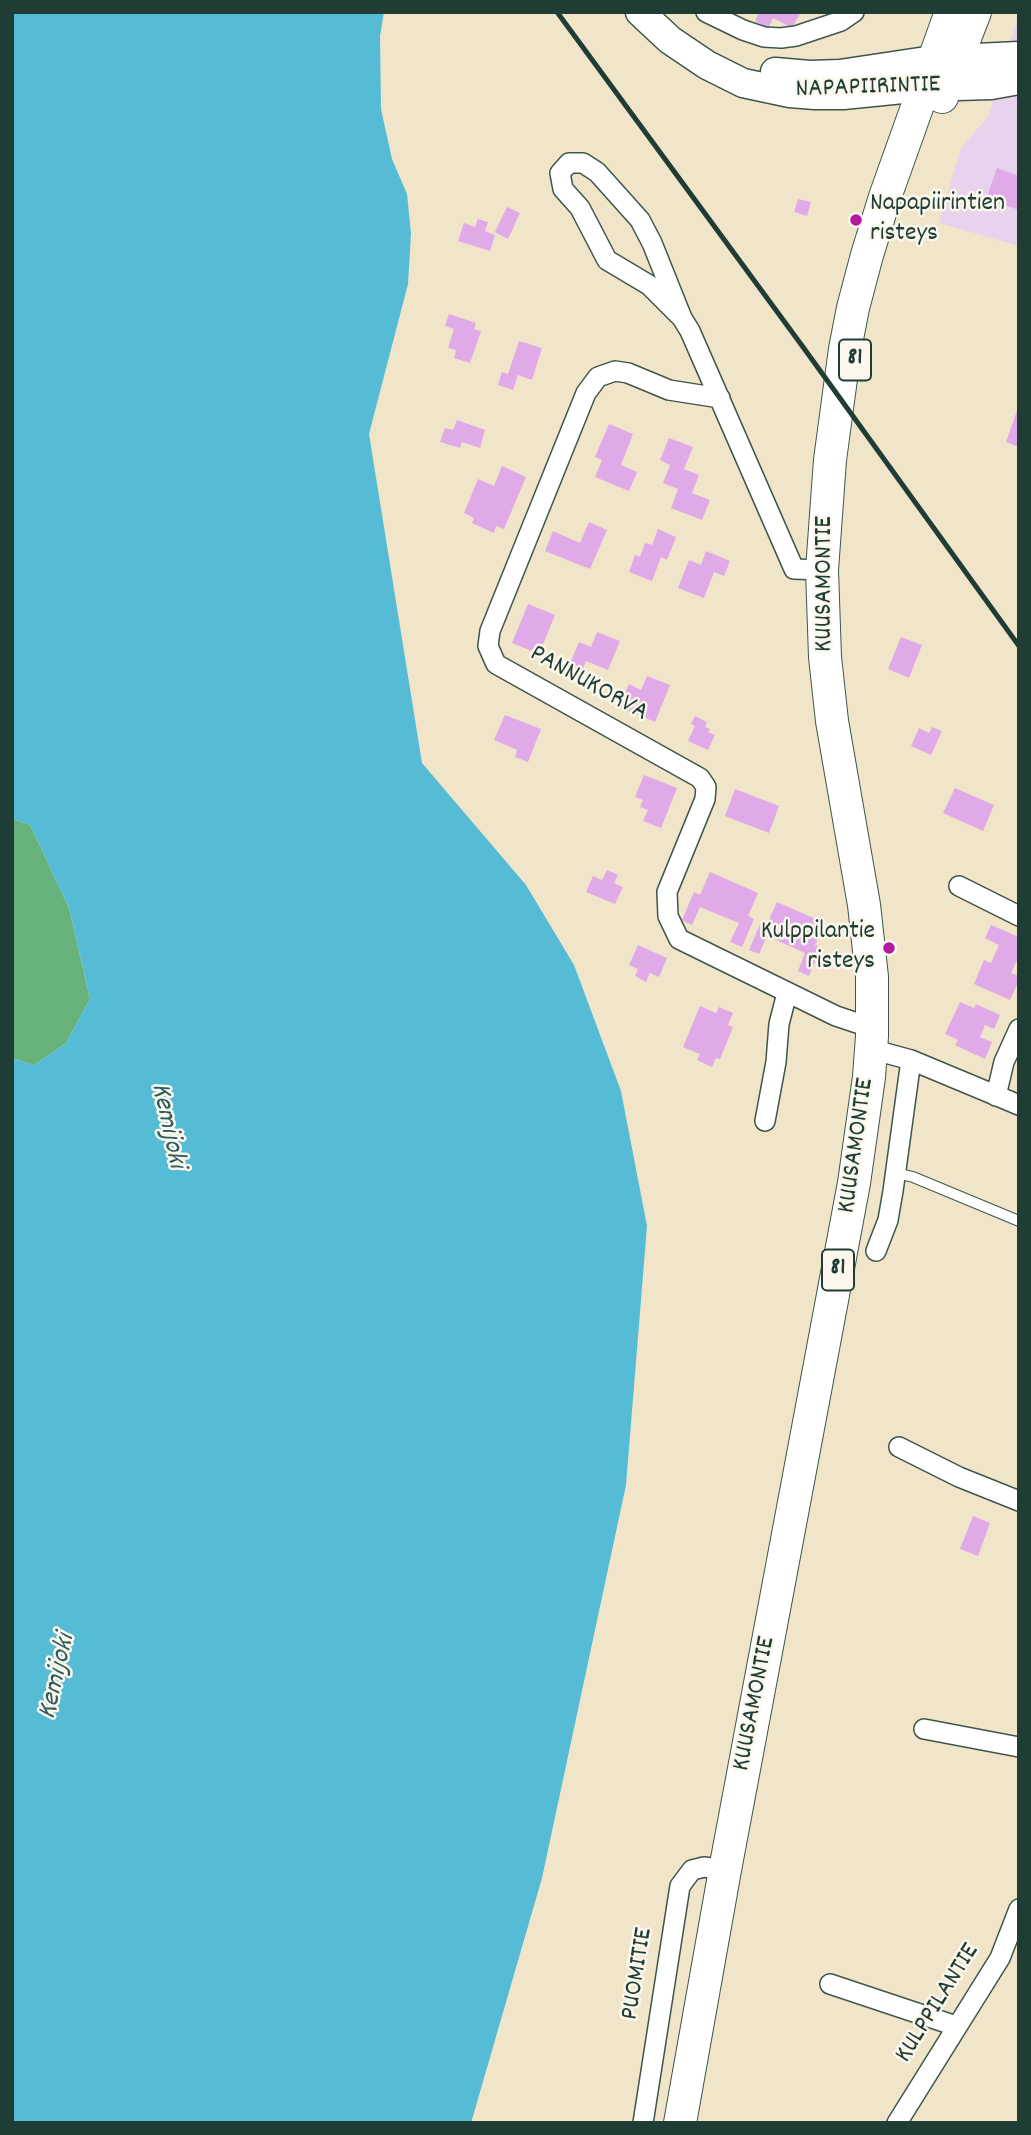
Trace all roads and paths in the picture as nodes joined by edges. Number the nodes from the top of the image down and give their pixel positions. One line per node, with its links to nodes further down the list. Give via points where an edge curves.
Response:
1 (640, 12): 7 (main road, NAPAPIIRINTIE, via 707,65 743,83 790,93 844,94)
2 (706, 12): 3 (street, via 743,30 781,38 841,21)
3 (854, 12)
4 (951, 12): 7 (main road, KUUSAMONTIE / 81)
5 (975, 12): 7 (main road, KUUSAMONTIE / 81)
6 (1019, 57): 7 (main road, NAPAPIIRINTIE)
7 (940, 74): 8 (main road, NAPAPIIRINTIE, via 991,85); 11 (main road, KUUSAMONTIE / 81, via 885,197 853,308 830,460)
8 (1019, 80)
9 (682, 318): 9 (street, via 649,285 607,260 580,208 563,189 560,173 569,163 583,163 597,172 640,220); 10 (street)
10 (720, 398): 11 (street, via 794,569); 14 (street, PANNUKORVA, via 669,390 628,373 615,371 598,377 586,393 490,631 488,646 496,664 699,778 706,787 705,799 667,892 668,916 679,939)
11 (822, 570): 16 (main road, KUUSAMONTIE / 81, via 832,721 872,977)
12 (959, 886): 13 (street)
13 (1019, 916)
14 (787, 993): 16 (street, PANNUKORVA); 20 (street)
15 (1019, 1029): 18 (street)
16 (871, 1037): 17 (street); 28 (main road, KUUSAMONTIE / 81, via 854,1183)
17 (911, 1060): 18 (street); 21 (street)
18 (996, 1096): 19 (street)
19 (1019, 1105)
20 (765, 1121)
21 (896, 1173): 22 (lane); 23 (street, via 888,1220)
22 (1019, 1221)
23 (876, 1251)
24 (899, 1447): 25 (street)
25 (1019, 1501)
26 (924, 1729): 27 (street)
27 (1019, 1747)
28 (725, 1870): 33 (street, PUOMITIE, via 692,1870 680,1886); 34 (main road, KUUSAMONTIE / 81)
29 (1019, 1909): 30 (street, KULPPILANTIE)
30 (1009, 1961): 32 (street, KULPPILANTIE)
31 (830, 1984): 32 (street)
32 (956, 2026): 35 (street, KULPPILANTIE)
33 (643, 2123)
34 (680, 2123)
35 (897, 2123)

